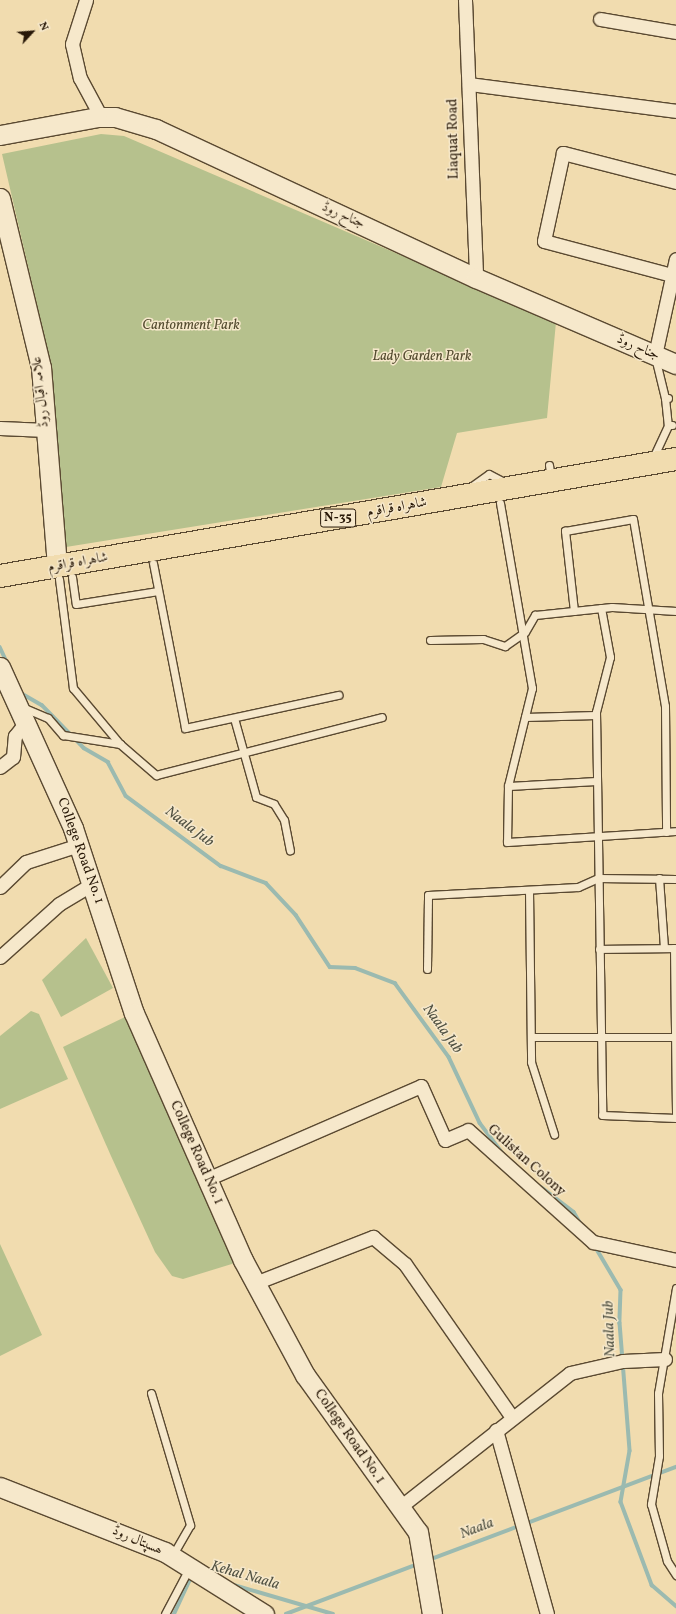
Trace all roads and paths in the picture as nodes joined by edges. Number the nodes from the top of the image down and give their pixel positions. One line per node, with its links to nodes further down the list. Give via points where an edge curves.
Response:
1 (86, 0): 7 (street, via 72,44 80,78)
2 (465, 0): 5 (street, Liaquat Road)
3 (600, 19): 4 (street)
4 (676, 32)
5 (469, 84): 6 (street); 13 (street, Liaquat Road)
6 (676, 111)
7 (101, 117): 8 (main road, جناح روڈ); 13 (main road, جناح روڈ, via 156,129)
8 (0, 135)
9 (676, 182): 12 (street, via 563,153 544,241)
10 (0, 198): 17 (main road, علامہ اقبال روڈ, via 41,366)
11 (676, 259): 12 (street)
12 (674, 275): 14 (street)
13 (476, 278): 14 (main road, جناح روڈ)
14 (655, 355): 15 (main road, جناح روڈ); 19 (lane, via 667,398 670,425)
15 (676, 364)
16 (0, 428): 17 (street)
17 (46, 430): 23 (main road, علامہ اقبال روڈ)
18 (676, 459): 19 (highway, شاہراہ قراقرم / N-35)
19 (650, 464): 23 (highway, شاہراہ قراقرم / N-35, via 550,473 515,487)
20 (676, 472): 21 (highway, شاہراہ قراقرم / N-35)
21 (500, 504): 22 (highway, شاہراہ قراقرم / N-35); 31 (lane)
22 (153, 564): 23 (highway, شاہراہ قراقرم / N-35); 26 (lane)
23 (63, 574): 24 (highway, شاہراہ قراقرم / N-35); 25 (highway, شاہراہ قراقرم / N-35); 26 (lane, via 76,604); 41 (lane, via 73,688)
24 (0, 576)
25 (0, 590)
26 (158, 591): 39 (lane, via 185,728)
27 (601, 608): 28 (lane); 30 (lane); 36 (lane, via 610,657)
28 (651, 609): 29 (lane); 30 (lane, via 633,519 565,531); 47 (lane, via 665,706)
29 (676, 610)
30 (574, 611): 31 (lane, via 535,616)
31 (525, 632): 32 (lane, via 505,646 483,639); 38 (lane, via 532,688)
32 (430, 640)
33 (0, 667): 35 (main road, College Road No. 1)
34 (338, 695): 39 (lane)
35 (17, 704): 40 (main road, College Road No. 1); 41 (lane, via 48,718 63,735)
36 (596, 715): 38 (lane); 44 (lane)
37 (382, 717): 42 (lane)
38 (525, 717): 45 (lane)
39 (234, 718): 42 (lane)
40 (25, 723): 43 (street, via 15,736 13,757); 49 (main road, College Road No. 1)
41 (120, 744): 42 (lane, via 156,776)
42 (244, 752): 50 (lane, via 256,797 274,804 284,820)
43 (0, 767)
44 (597, 781): 45 (lane); 48 (lane)
45 (508, 786): 48 (lane, via 507,842)
46 (676, 831): 47 (lane)
47 (666, 832): 48 (lane)
48 (598, 836): 51 (lane)
49 (79, 845): 54 (main road, College Road No. 1); 55 (street, via 26,862)
50 (290, 850)
51 (598, 878): 52 (lane); 56 (lane, via 578,887); 59 (lane)
52 (659, 878): 53 (lane); 57 (lane)
53 (676, 879)
54 (92, 884): 60 (street, via 59,904); 67 (main road, College Road No. 1, via 134,1013)
55 (0, 887)
56 (529, 890): 61 (lane, via 428,895); 63 (lane)
57 (664, 948): 58 (lane); 59 (lane)
58 (675, 948): 64 (lane)
59 (599, 949): 62 (lane)
60 (0, 957)
61 (427, 969)
62 (600, 1036): 63 (lane); 64 (lane); 65 (lane, via 602,1115)
63 (531, 1037): 66 (lane, via 532,1062)
64 (675, 1037): 65 (lane)
65 (676, 1117)
66 (554, 1134)
67 (207, 1179): 68 (street, Gulistan Colony, via 421,1086 445,1140 468,1130 593,1242); 69 (main road, College Road No. 1)
68 (676, 1260)
69 (254, 1283): 73 (street, via 373,1237 405,1264); 76 (main road, College Road No. 1, via 305,1375)
70 (676, 1288): 71 (lane)
71 (665, 1359): 73 (street, via 623,1362 570,1373); 79 (lane, via 658,1393 659,1456 651,1504 667,1561)
72 (151, 1394): 77 (lane, via 190,1525)
73 (511, 1416): 74 (street)
74 (496, 1430): 76 (street); 83 (street)
75 (0, 1487): 77 (main road, ھسپتال روڈ, via 128,1543)
76 (400, 1507): 82 (main road, College Road No. 1, via 418,1532)
77 (172, 1556): 78 (main road, ھسپتال روڈ)
78 (190, 1573): 80 (lane); 81 (main road, ھسپتال روڈ, via 215,1584)
79 (676, 1575)
80 (165, 1614)
81 (264, 1614)
82 (432, 1614)
83 (547, 1614)

